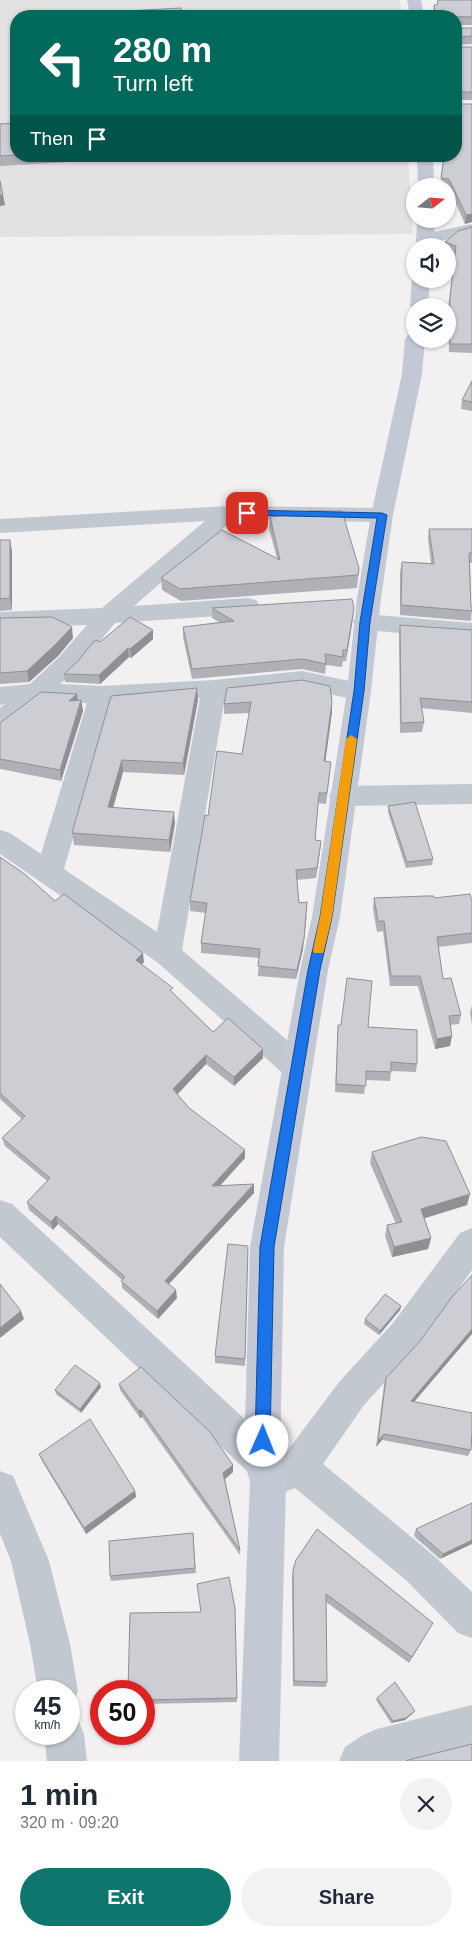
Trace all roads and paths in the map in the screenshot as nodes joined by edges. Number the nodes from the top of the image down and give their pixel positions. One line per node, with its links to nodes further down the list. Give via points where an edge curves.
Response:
1 (425, 162): 2 (main road)
2 (426, 178)
3 (472, 229): 4 (street)
4 (442, 238)
5 (414, 348): 7 (main road, via 412,374)
6 (228, 513): 7 (street); 8 (street); 11 (street)
7 (382, 515): 10 (main road)
8 (0, 526)
9 (272, 604): 11 (street)
10 (361, 606): 13 (street); 15 (main road)
11 (108, 616): 12 (street); 16 (street, via 68,663)
12 (0, 620)
13 (472, 631)
14 (214, 689): 15 (street, via 302,680); 17 (street); 24 (street)
15 (359, 691): 21 (main road)
16 (37, 692): 17 (street); 18 (street); 19 (street)
17 (102, 695): 23 (street)
18 (0, 696)
19 (0, 721)
20 (472, 794): 21 (street)
21 (342, 796): 25 (main road, via 326,917)
22 (0, 840): 23 (street)
23 (49, 873): 24 (street)
24 (167, 954): 25 (street)
25 (297, 1067): 28 (main road, via 267,1247)
26 (0, 1215): 28 (street)
27 (472, 1244): 28 (street, via 405,1335)
28 (276, 1470): 30 (street, via 420,1568); 35 (main road)
29 (0, 1488): 31 (street, via 30,1561)
30 (472, 1619)
31 (56, 1680)
32 (472, 1725): 36 (street, via 377,1748)
33 (65, 1745): 34 (street)
34 (67, 1761)
35 (259, 1761)
36 (359, 1761)

